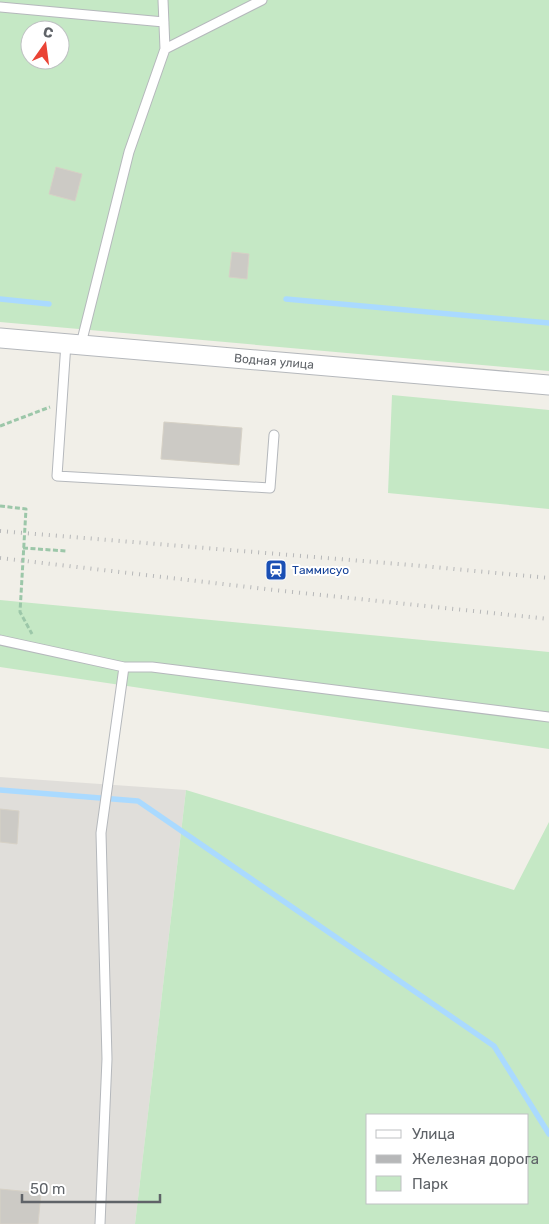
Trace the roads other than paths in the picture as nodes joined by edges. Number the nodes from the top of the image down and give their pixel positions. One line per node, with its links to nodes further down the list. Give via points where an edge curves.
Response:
1 (164, 0): 4 (lane)
2 (262, 0): 5 (lane)
3 (0, 7): 4 (lane)
4 (164, 22): 5 (lane)
5 (165, 48): 7 (lane, via 129,152)
6 (0, 338): 7 (street, Водная улица)
7 (73, 344): 8 (street, Водная улица); 9 (lane, via 62,402 57,476 270,488)
8 (549, 384)
9 (274, 435)
10 (0, 640): 11 (lane)
11 (124, 667): 12 (lane, via 152,667); 13 (lane, via 101,833 107,1059)
12 (549, 717)
13 (100, 1224)

